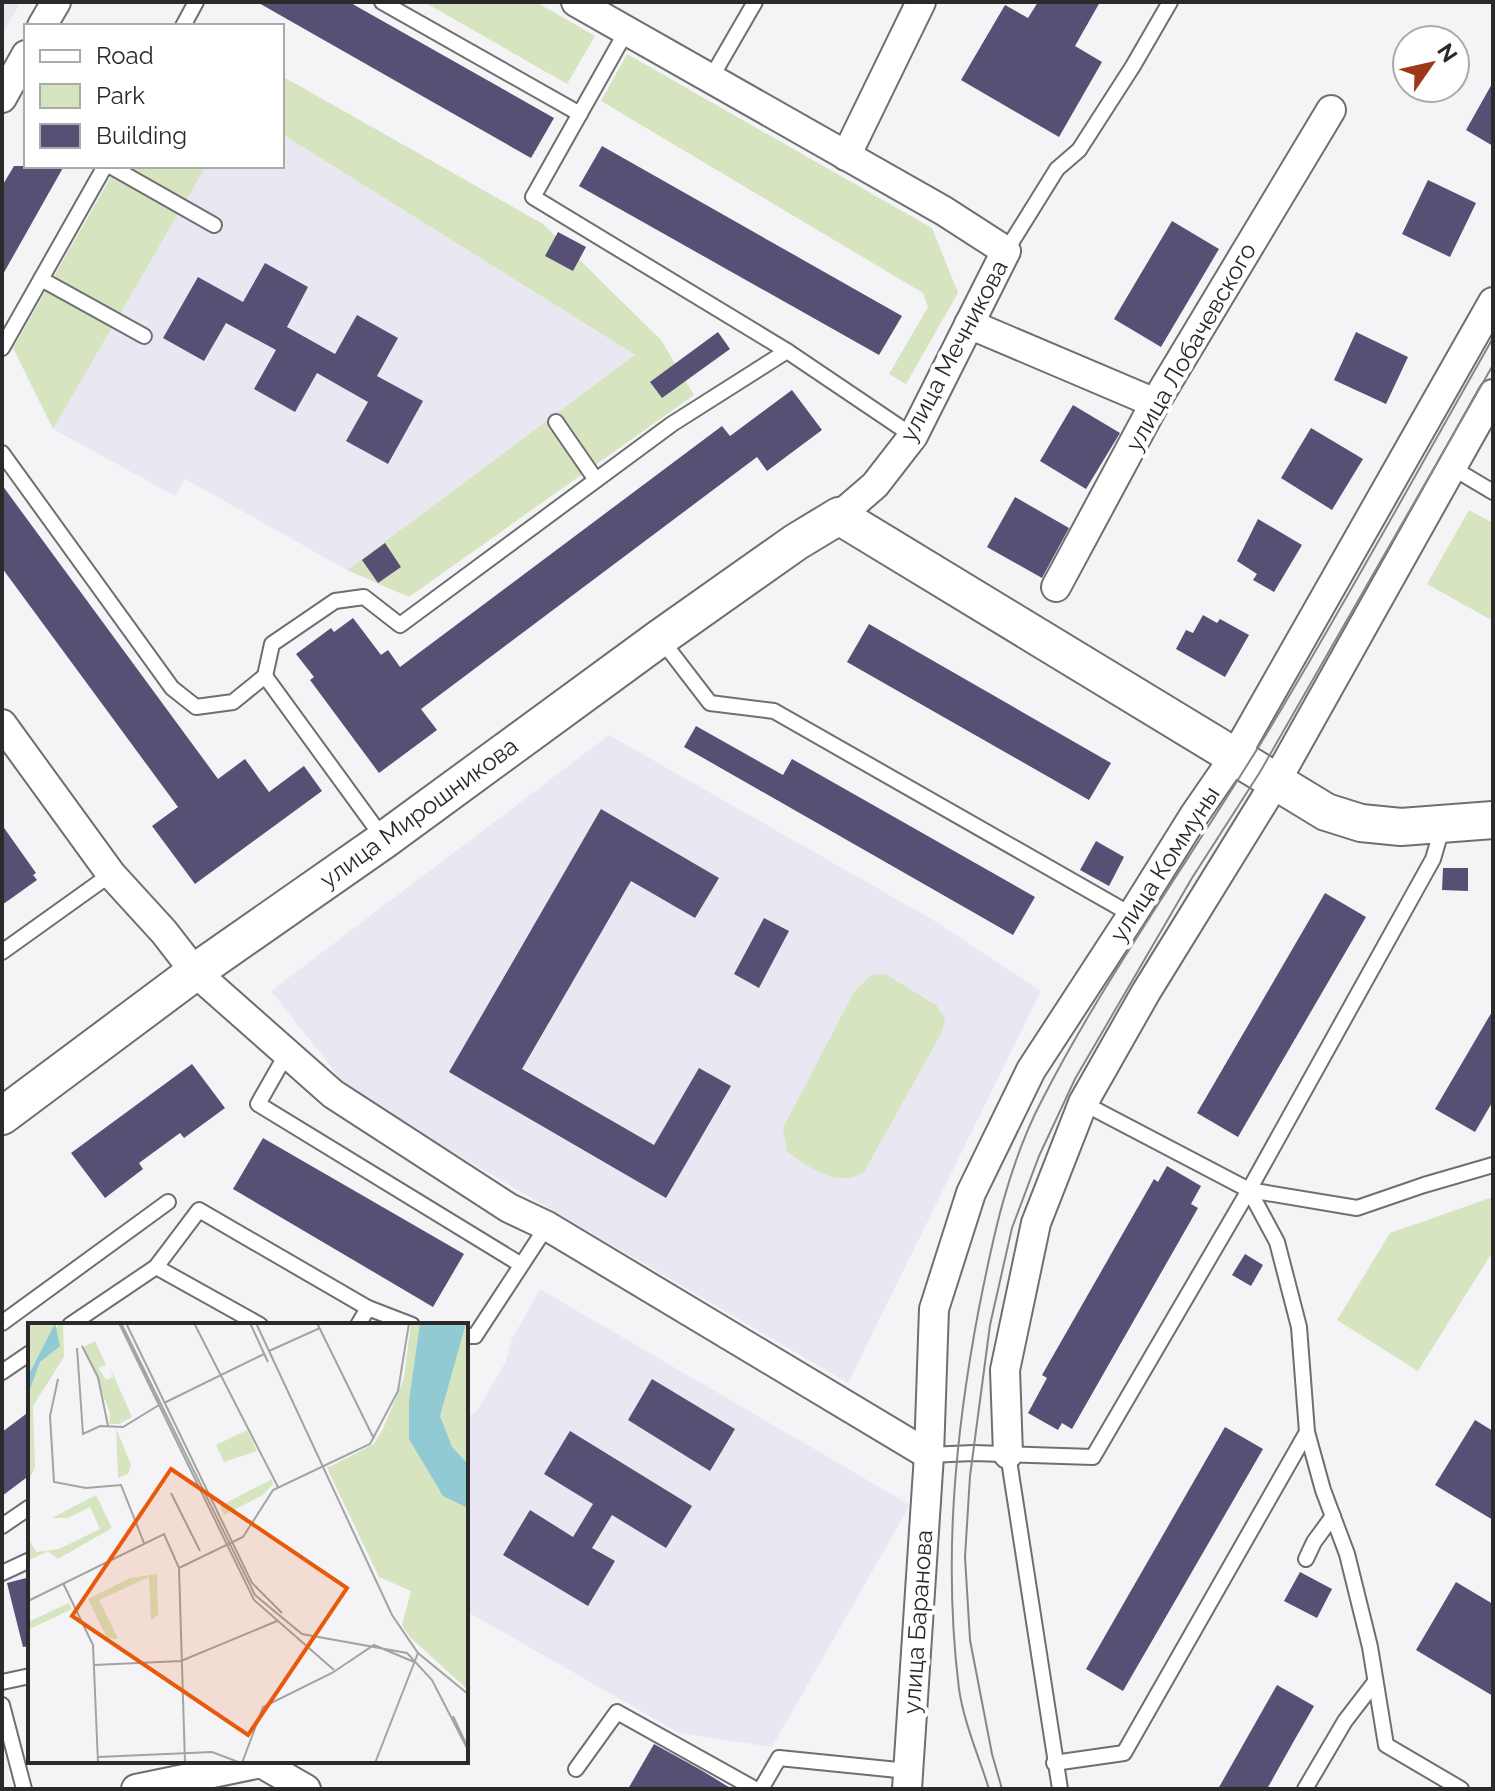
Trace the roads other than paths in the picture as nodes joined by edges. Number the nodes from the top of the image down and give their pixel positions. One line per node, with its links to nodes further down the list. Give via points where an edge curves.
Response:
1 (56, 2): 8 (street)
2 (196, 2): 9 (lane)
3 (382, 2): 15 (lane)
4 (576, 2): 10 (street, улица Мечникова)
5 (755, 2): 12 (lane)
6 (921, 2): 16 (street)
7 (1170, 2): 20 (lane, via 1079,150 1057,169)
8 (43, 24)
9 (184, 24)
10 (627, 30): 12 (street, улица Мечникова); 15 (lane)
11 (24, 59): 13 (street)
12 (711, 78): 16 (street, улица Мечникова)
13 (2, 98)
14 (1331, 110): 28 (street, улица Лобачевского)
15 (580, 114): 26 (lane, via 533,197)
16 (846, 156): 20 (street, улица Мечникова)
17 (106, 168): 21 (lane)
18 (111, 168): 19 (lane)
19 (214, 225)
20 (1006, 251): 23 (street, улица Мечникова)
21 (41, 279): 24 (lane); 25 (lane)
22 (1493, 302): 40 (street, улица Коммуны)
23 (969, 324): 28 (street); 30 (street, улица Мечникова)
24 (144, 336)
25 (2, 348)
26 (787, 351): 30 (lane); 33 (lane)
27 (1493, 394): 32 (street, улица Коммуны)
28 (1155, 403): 36 (street, улица Лобачевского)
29 (556, 422): 33 (lane)
30 (913, 436): 35 (street, улица Мечникова, via 875,485)
31 (2, 453): 38 (lane, via 172,688 196,707 233,702)
32 (1451, 467): 34 (lane); 40 (street, улица Коммуны)
33 (596, 480): 38 (lane, via 400,625 364,597 335,601 272,644)
34 (1493, 492)
35 (839, 516): 37 (street, улица Мирошникова); 40 (street)
36 (1056, 587)
37 (660, 638): 43 (street, улица Мирошникова); 45 (lane, via 710,703 774,711)
38 (265, 676): 43 (lane)
39 (2, 724): 44 (street)
40 (1257, 770): 42 (street, via 1326,812 1361,823); 45 (street, улица Коммуны, via 1195,814); 49 (street, улица Коммуны, via 1146,992)
41 (1493, 820): 42 (street)
42 (1443, 824): 52 (lane, via 1433,859)
43 (384, 840): 47 (street, улица Мирошникова)
44 (111, 874): 46 (lane); 47 (street)
45 (1132, 915): 68 (street, улица Коммуны, via 1031,1070 971,1193 934,1309)
46 (2, 952)
47 (195, 972): 48 (street); 50 (street, улица Мирошникова)
48 (287, 1053): 54 (street, via 333,1094 509,1208); 55 (lane, via 258,1104)
49 (1083, 1103): 52 (lane); 67 (street, улица Коммуны, via 1036,1223 1005,1370)
50 (2, 1116)
51 (1492, 1164): 52 (lane, via 1357,1208)
52 (1249, 1190): 66 (lane, via 1277,1242 1299,1327); 67 (lane, via 1093,1457)
53 (168, 1202): 58 (lane)
54 (547, 1226): 55 (lane); 68 (street)
55 (520, 1264): 63 (lane, via 475,1336)
56 (156, 1267): 57 (lane, via 199,1210); 59 (lane); 60 (lane)
57 (368, 1308): 61 (lane); 62 (lane)
58 (2, 1323)
59 (73, 1323)
60 (256, 1323)
61 (359, 1323)
62 (407, 1323)
63 (468, 1336)
64 (28, 1354): 65 (lane)
65 (2, 1372)
66 (1307, 1432): 70 (lane); 79 (lane, via 1124,1753)
67 (1008, 1454): 68 (lane); 79 (lane)
68 (929, 1455): 82 (street, улица Баранова)
69 (28, 1508): 71 (lane)
70 (1333, 1516): 72 (lane); 77 (lane, via 1347,1554)
71 (2, 1526)
72 (1306, 1559)
73 (28, 1561): 74 (lane)
74 (2, 1573)
75 (28, 1676): 76 (lane)
76 (2, 1682)
77 (1375, 1682): 88 (lane); 89 (lane, via 1386,1745)
78 (2, 1705): 84 (lane)
79 (1054, 1763): 87 (lane)
80 (211, 1767): 83 (street); 85 (street, via 261,1763)
81 (576, 1769): 86 (lane, via 617,1712)
82 (908, 1780): 86 (lane, via 779,1758)
83 (149, 1788)
84 (24, 1789)
85 (306, 1789)
86 (758, 1789)
87 (1060, 1789)
88 (1305, 1789)
89 (1461, 1789)

